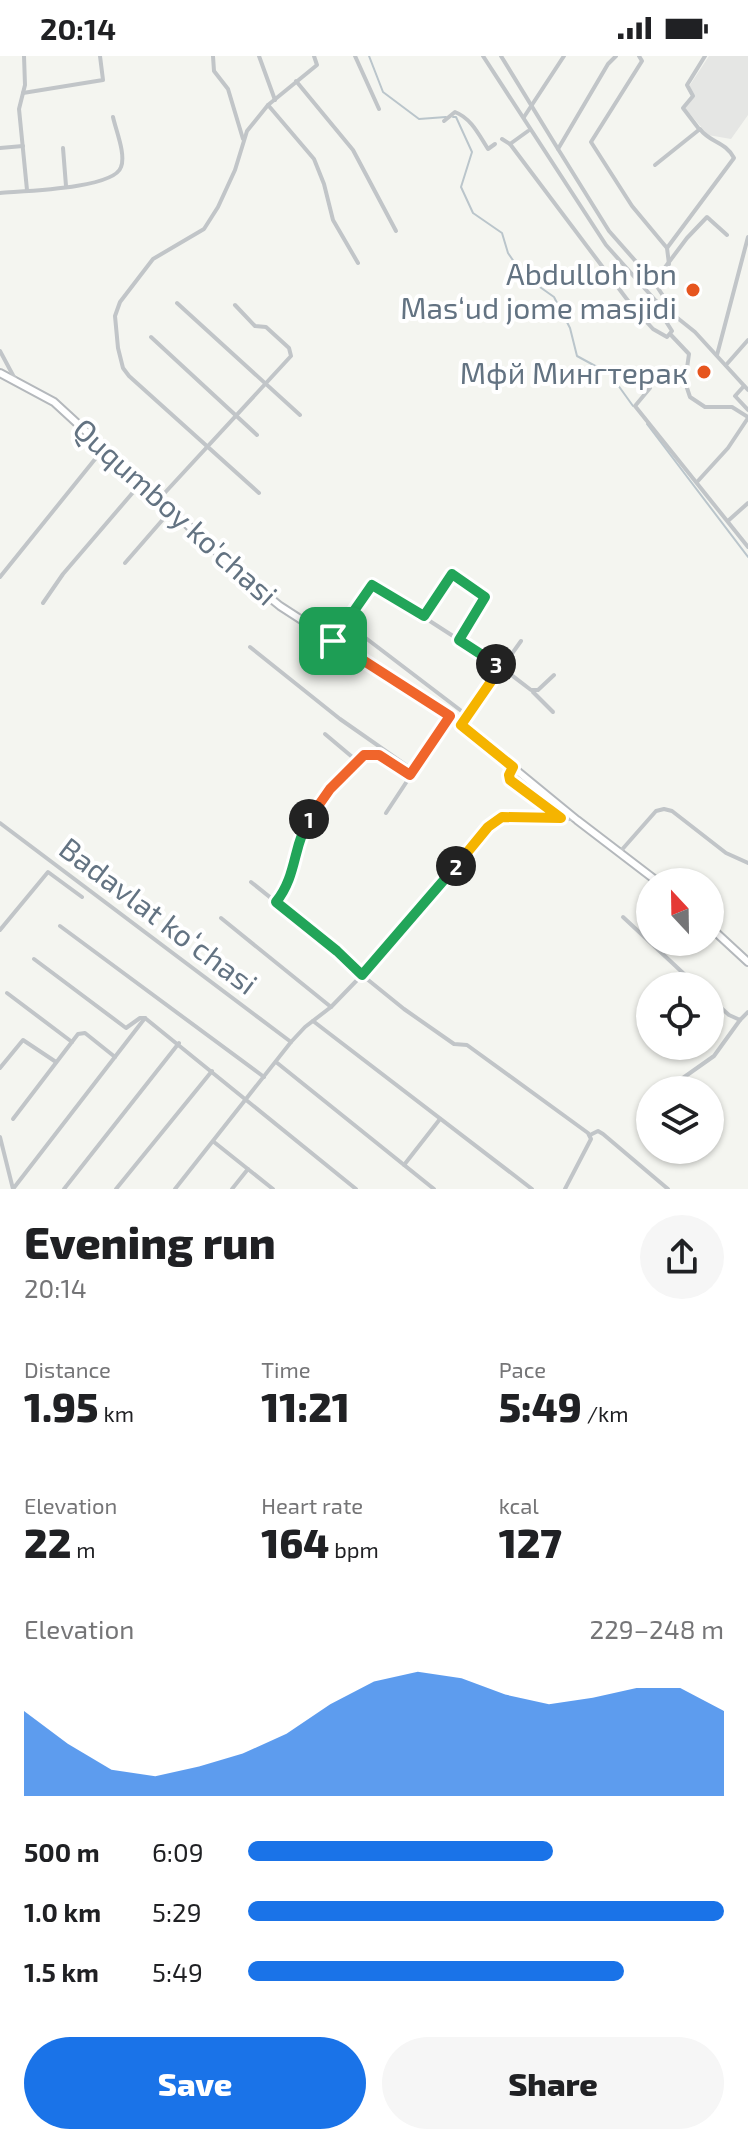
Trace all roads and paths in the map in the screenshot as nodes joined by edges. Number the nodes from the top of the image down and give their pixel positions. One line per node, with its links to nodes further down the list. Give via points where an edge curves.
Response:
1 (24, 56): 14 (street)
2 (100, 56): 14 (street, via 103,80)
3 (213, 56): 24 (street, via 214,71 228,89)
4 (259, 56): 15 (street)
5 (314, 56): 13 (street, via 317,65)
6 (355, 56): 18 (street)
7 (483, 56): 20 (street)
8 (501, 56): 17 (street)
9 (564, 56): 17 (street)
10 (616, 56): 31 (street)
11 (639, 56): 39 (street, via 642,61 591,142)
12 (705, 56): 22 (street, via 687,85 693,96 683,108)
13 (296, 81): 15 (street); 36 (street, via 353,150)
14 (23, 93): 28 (street)
15 (275, 100): 16 (street)
16 (268, 105): 24 (street); 40 (street, via 314,159 333,220)
17 (531, 108): 20 (street); 31 (street)
18 (379, 109)
19 (113, 117): 33 (street, via 121,169 109,179)
20 (524, 117): 45 (street, via 606,245)
21 (444, 121): 26 (street, via 459,113 488,149)
22 (700, 129): 32 (street); 39 (street, via 707,139 726,146 734,162)
23 (528, 131): 27 (street)
24 (243, 139): 64 (street, via 235,170 204,229 157,255 116,308 123,368)
25 (502, 139): 27 (street)
26 (495, 144)
27 (510, 144): 47 (street, via 632,306 653,329)
28 (23, 146): 29 (street); 34 (street)
29 (0, 148)
30 (63, 148): 33 (street)
31 (558, 149): 42 (street, via 609,231)
32 (655, 165)
33 (66, 186): 34 (street)
34 (27, 190): 35 (street)
35 (0, 193)
36 (396, 231)
37 (727, 235): 41 (street, via 708,216)
38 (748, 237): 51 (street)
39 (667, 248): 41 (street)
40 (358, 263)
41 (669, 264): 42 (street)
42 (654, 282): 46 (street)
43 (177, 303): 55 (street)
44 (235, 305): 55 (street, via 291,353)
45 (661, 305): 46 (street); 47 (street)
46 (676, 316): 51 (street)
47 (671, 335): 61 (street, via 689,354 685,382 690,397 705,407 732,407)
48 (151, 337): 59 (street)
49 (748, 340): 52 (street)
50 (0, 351): 54 (street)
51 (717, 355): 52 (street)
52 (726, 365): 57 (street)
53 (0, 373): 54 (main road, Ququmboy ko'chasi)
54 (15, 379): 63 (main road, Ququmboy ko'chasi, via 54,402)
55 (265, 383): 59 (street); 60 (street)
56 (650, 388): 66 (street, via 635,406)
57 (746, 388): 58 (street, via 735,396)
58 (748, 410)
59 (236, 415): 62 (street); 64 (street)
60 (300, 415)
61 (748, 418): 66 (street)
62 (257, 435)
63 (104, 447): 65 (main road, Ququmboy ko'chasi); 75 (street)
64 (207, 447): 67 (street); 68 (street)
65 (142, 481): 68 (main road, Ququmboy ko'chasi); 77 (street)
66 (696, 482): 71 (street)
67 (259, 493)
68 (160, 498): 70 (main road, Ququmboy ko'chasi)
69 (748, 503): 71 (street)
70 (172, 509): 74 (street); 81 (main road, Ququmboy ko'chasi, via 280,606)
71 (729, 521): 72 (street)
72 (748, 547)
73 (0, 561): 75 (street)
74 (125, 563)
75 (7, 567): 76 (street)
76 (0, 577)
77 (43, 603)
78 (424, 616): 79 (street, via 374,585); 80 (street); 80 (street, via 450,575 476,590 485,598)
79 (346, 623): 81 (street); 89 (street)
80 (459, 640): 84 (street)
81 (333, 641): 88 (main road, Ququmboy ko'chasi)
82 (521, 641): 84 (street)
83 (250, 647): 94 (street)
84 (501, 667): 86 (street); 89 (street)
85 (554, 675): 86 (street)
86 (531, 690): 87 (street)
87 (553, 712)
88 (450, 716): 90 (main road, Ququmboy ko'chasi); 94 (street)
89 (468, 716): 90 (street)
90 (461, 725): 93 (main road, Ququmboy ko'chasi)
91 (325, 734): 92 (street)
92 (357, 761): 94 (street, via 375,753); 104 (street, via 306,825 289,885)
93 (513, 767): 96 (street, via 510,780 520,792); 97 (main road, Ququmboy ko'chasi)
94 (412, 772): 95 (street)
95 (386, 813)
96 (561, 818): 97 (street); 113 (street, via 510,815 494,821)
97 (577, 820): 99 (main road, Ququmboy ko'chasi)
98 (0, 823): 122 (street, Badavlat koʻchasi)
99 (619, 853): 100 (street, via 656,811 664,809); 101 (main road, Ququmboy ko'chasi)
100 (748, 863)
101 (639, 868)
102 (251, 882): 104 (street)
103 (82, 897): 108 (street, via 48,872)
104 (276, 902): 113 (street)
105 (623, 917): 112 (street)
106 (221, 918): 115 (street)
107 (60, 926): 130 (street)
108 (0, 930)
109 (724, 940): 111 (main road)
110 (34, 959): 118 (street, via 126,1028)
111 (748, 962)
112 (682, 972)
113 (362, 975): 115 (street); 134 (street)
114 (7, 993): 121 (street)
115 (331, 1007): 120 (street)
116 (724, 1011): 119 (street)
117 (748, 1012): 119 (street)
118 (145, 1018): 123 (street); 124 (street)
119 (740, 1020): 129 (street, via 714,1056)
120 (313, 1021): 122 (street); 133 (street)
121 (72, 1042): 124 (street, via 85,1033); 125 (street)
122 (291, 1042): 126 (street)
123 (179, 1043): 128 (street); 139 (street)
124 (115, 1057): 140 (street)
125 (56, 1062): 127 (street, via 23,1040); 132 (street)
126 (276, 1062): 130 (street); 137 (street)
127 (0, 1068)
128 (212, 1071): 131 (street); 143 (street)
129 (686, 1076)
130 (264, 1078): 131 (street)
131 (247, 1099): 136 (street); 147 (street)
132 (13, 1119)
133 (440, 1119): 137 (street); 149 (street)
134 (590, 1135): 150 (street); 151 (street, via 603,1134)
135 (0, 1137): 140 (street)
136 (214, 1142): 138 (street); 144 (street)
137 (404, 1165): 148 (street)
138 (248, 1168): 145 (street); 146 (street)
139 (69, 1183): 141 (street); 142 (street)
140 (13, 1189)
141 (64, 1189)
142 (76, 1189)
143 (116, 1189)
144 (175, 1189)
145 (232, 1189)
146 (273, 1189)
147 (356, 1189)
148 (434, 1189)
149 (532, 1189)
150 (565, 1189)
151 (668, 1189)

